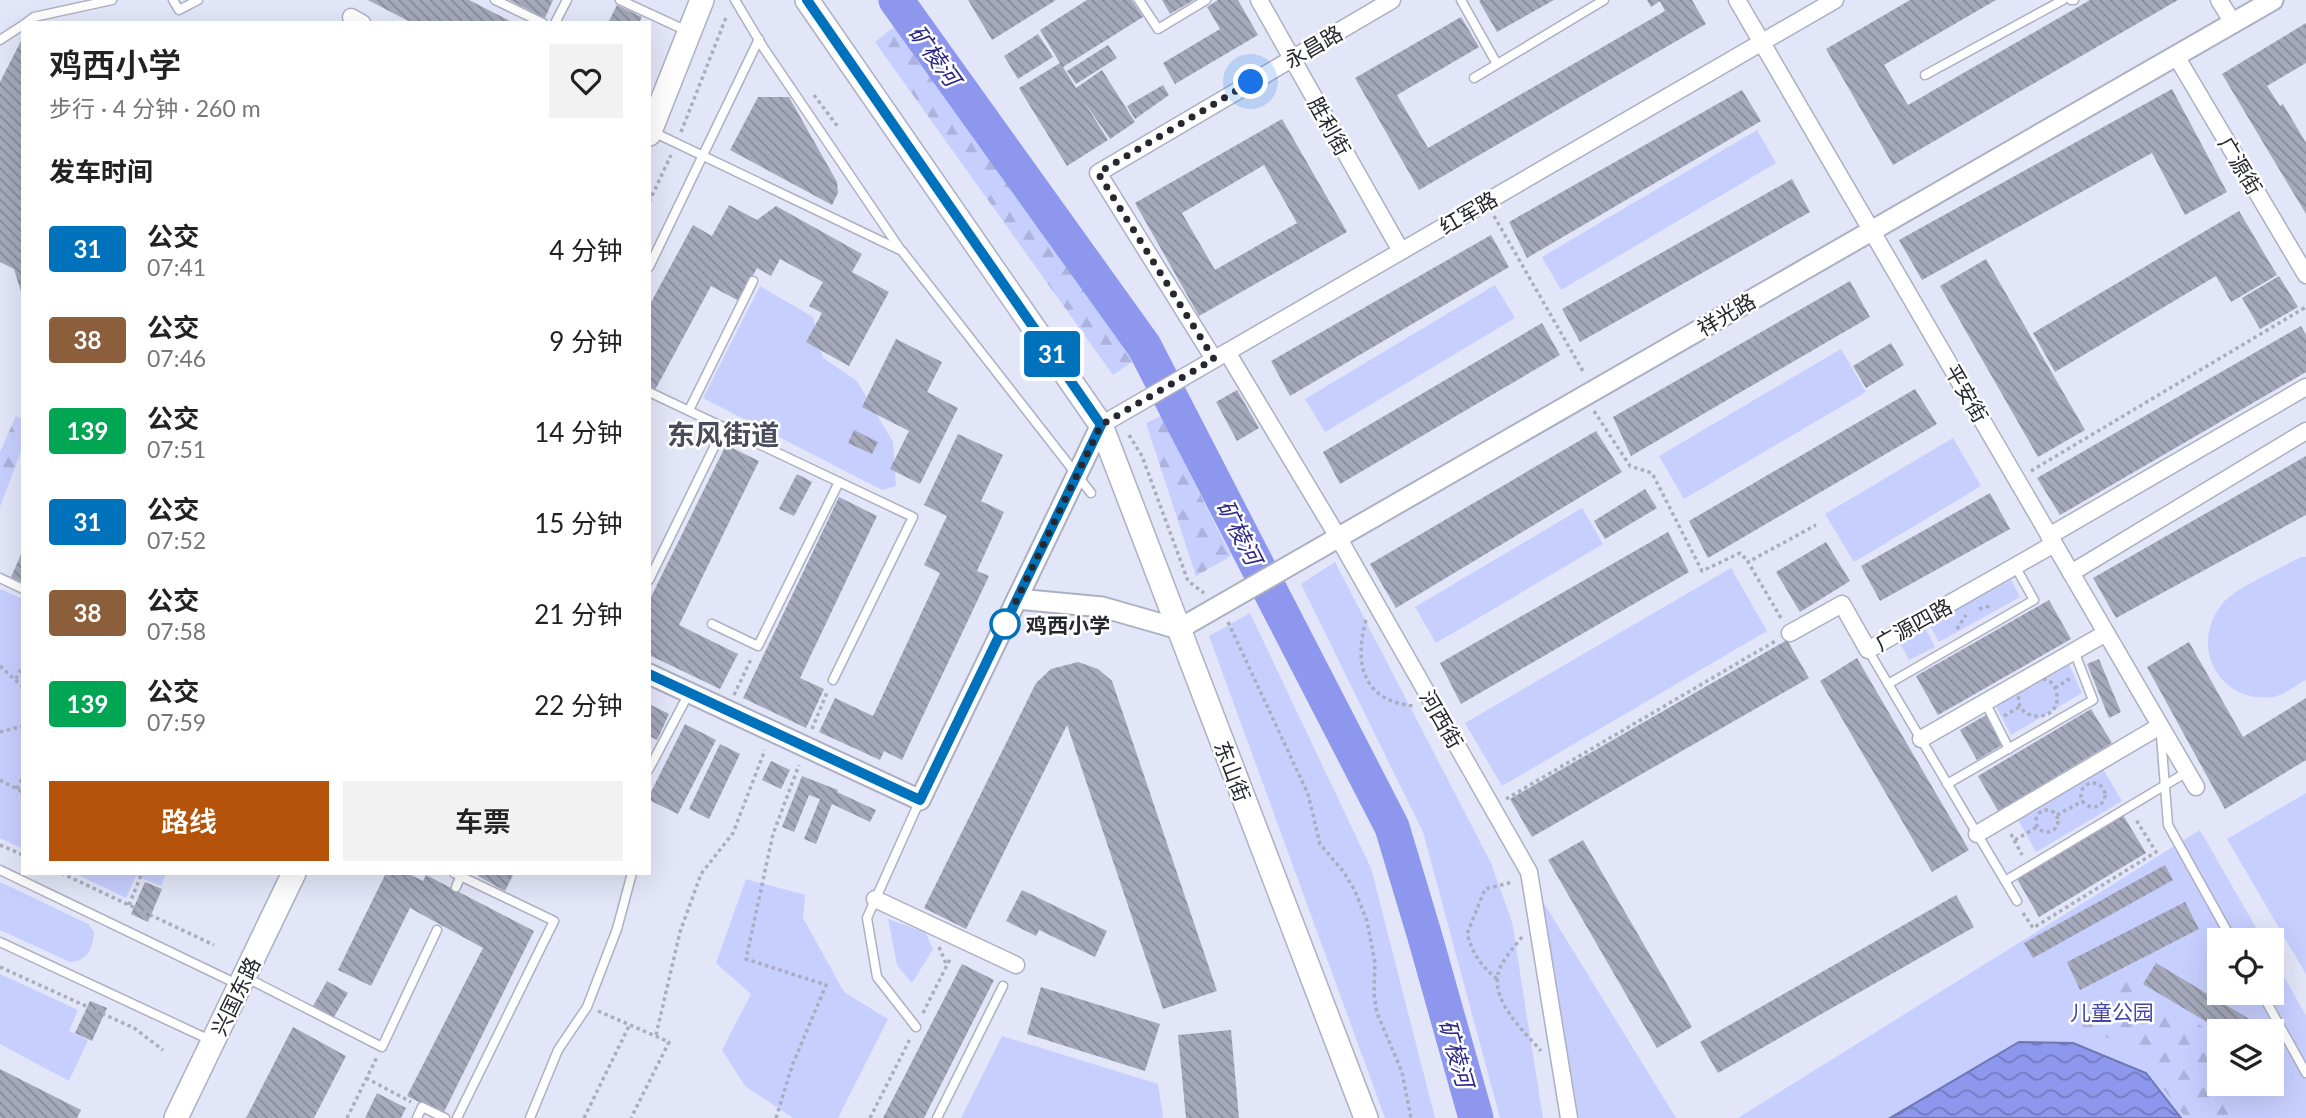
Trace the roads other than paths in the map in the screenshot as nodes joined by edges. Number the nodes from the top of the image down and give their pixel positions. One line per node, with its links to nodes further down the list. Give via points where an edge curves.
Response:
1 (112, 0): 21 (lane)
2 (173, 0): 3 (lane, via 179,9)
3 (198, 0)
4 (495, 0): 22 (lane)
5 (567, 0): 23 (lane)
6 (621, 0): 26 (lane)
7 (702, 0): 26 (main road)
8 (735, 0): 27 (lane)
9 (807, 0): 48 (main road, 东山街)
10 (1139, 0): 11 (lane, via 1158,29)
11 (1206, 0)
12 (1259, 0): 31 (street, 胜利街)
13 (1392, 0): 31 (street, 永昌路)
14 (1461, 0): 32 (lane)
15 (1604, 0): 32 (lane)
16 (1737, 0): 29 (street, 平安街)
17 (1835, 0): 29 (street, 红军路)
18 (2063, 0): 33 (lane)
19 (2219, 0): 24 (street)
20 (2273, 0): 24 (street, 祥光路)
21 (28, 21)
22 (539, 21)
23 (556, 21)
24 (2232, 23): 30 (street, 祥光路)
25 (21, 26): 28 (lane)
26 (690, 32): 35 (main road)
27 (759, 39): 37 (lane); 39 (lane)
28 (0, 40)
29 (1762, 42): 38 (street, 平安街); 40 (street, 红军路)
30 (2176, 56): 38 (street, 祥光路); 42 (street, 广源街)
31 (1292, 58): 40 (street, 胜利街); 44 (street, 永昌路, via 1098,173)
32 (1497, 64): 34 (lane)
33 (1925, 75)
34 (1474, 78)
35 (651, 130)
36 (651, 133): 37 (lane)
37 (703, 156): 39 (lane); 41 (lane)
38 (1872, 230): 54 (street, 祥光路); 55 (street, 平安街)
39 (902, 251): 51 (lane)
40 (1401, 251): 44 (street, 红军路)
41 (651, 263)
42 (2306, 275)
43 (753, 281): 47 (lane)
44 (1222, 355): 48 (street, 红军路); 54 (street, 河西街)
45 (2306, 387): 55 (street, 广源四路)
46 (651, 393): 47 (lane)
47 (688, 411): 49 (lane)
48 (1111, 419): 51 (street); 63 (main road, 东山街)
49 (724, 427): 52 (lane); 58 (lane)
50 (2306, 431): 57 (street)
51 (1077, 475): 53 (lane); 61 (street)
52 (839, 482): 62 (lane, via 758,646); 69 (lane, via 913,517)
53 (1091, 493)
54 (1338, 537): 63 (street, 祥光路); 109 (street, 河西街, via 1526,868)
55 (2052, 540): 56 (street, 广源四路); 57 (street, 平安街)
56 (2015, 566): 66 (street, 广源四路); 70 (lane, via 2034,600)
57 (2071, 573): 65 (street, 平安街)
58 (651, 576)
59 (0, 578): 60 (lane)
60 (21, 588)
61 (1017, 598): 63 (street, via 1102,607); 81 (street)
62 (712, 624)
63 (1179, 629): 108 (main road, 东山街)
64 (1790, 633): 66 (street, 广源四路, via 1842,604)
65 (2106, 633): 67 (street); 73 (street, 平安街)
66 (1868, 650): 70 (lane)
67 (2074, 651): 72 (street); 75 (lane, via 2094,700)
68 (651, 675): 71 (street)
69 (833, 680)
70 (1888, 684): 74 (lane)
71 (689, 693): 76 (lane); 81 (street)
72 (1985, 702): 74 (street); 75 (lane)
73 (2160, 726): 77 (street, 平安街); 79 (lane); 82 (street)
74 (1920, 739): 78 (lane)
75 (2009, 748): 78 (lane)
76 (651, 765)
77 (2187, 772): 79 (lane); 80 (street, 平安街)
78 (1947, 784): 82 (lane)
79 (2165, 785): 88 (lane); 92 (lane, via 2168,825)
80 (2196, 786)
81 (920, 800): 90 (lane)
82 (1977, 834): 88 (lane)
83 (0, 870): 96 (lane)
84 (293, 875): 96 (main road, 兴国东路)
85 (459, 875): 89 (lane)
86 (461, 875): 105 (lane, via 554,921)
87 (631, 875): 106 (lane, via 617,929 587,1007 558,1050)
88 (2005, 881): 91 (lane)
89 (456, 887)
90 (875, 899): 95 (street); 99 (lane, via 867,918 877,977)
91 (2017, 901)
92 (2225, 928)
93 (436, 930): 96 (lane, via 382,1047)
94 (0, 942): 100 (lane)
95 (1016, 965)
96 (242, 981): 100 (main road, 兴国东路)
97 (1003, 986): 107 (lane)
98 (2268, 1005): 101 (lane)
99 (916, 1027)
100 (213, 1042): 102 (main road, 兴国东路)
101 (2306, 1073)
102 (176, 1118)
103 (416, 1118): 104 (lane, via 422,1107)
104 (445, 1118)
105 (457, 1118)
106 (530, 1118)
107 (937, 1118)
108 (1366, 1118)
109 (1569, 1118)

